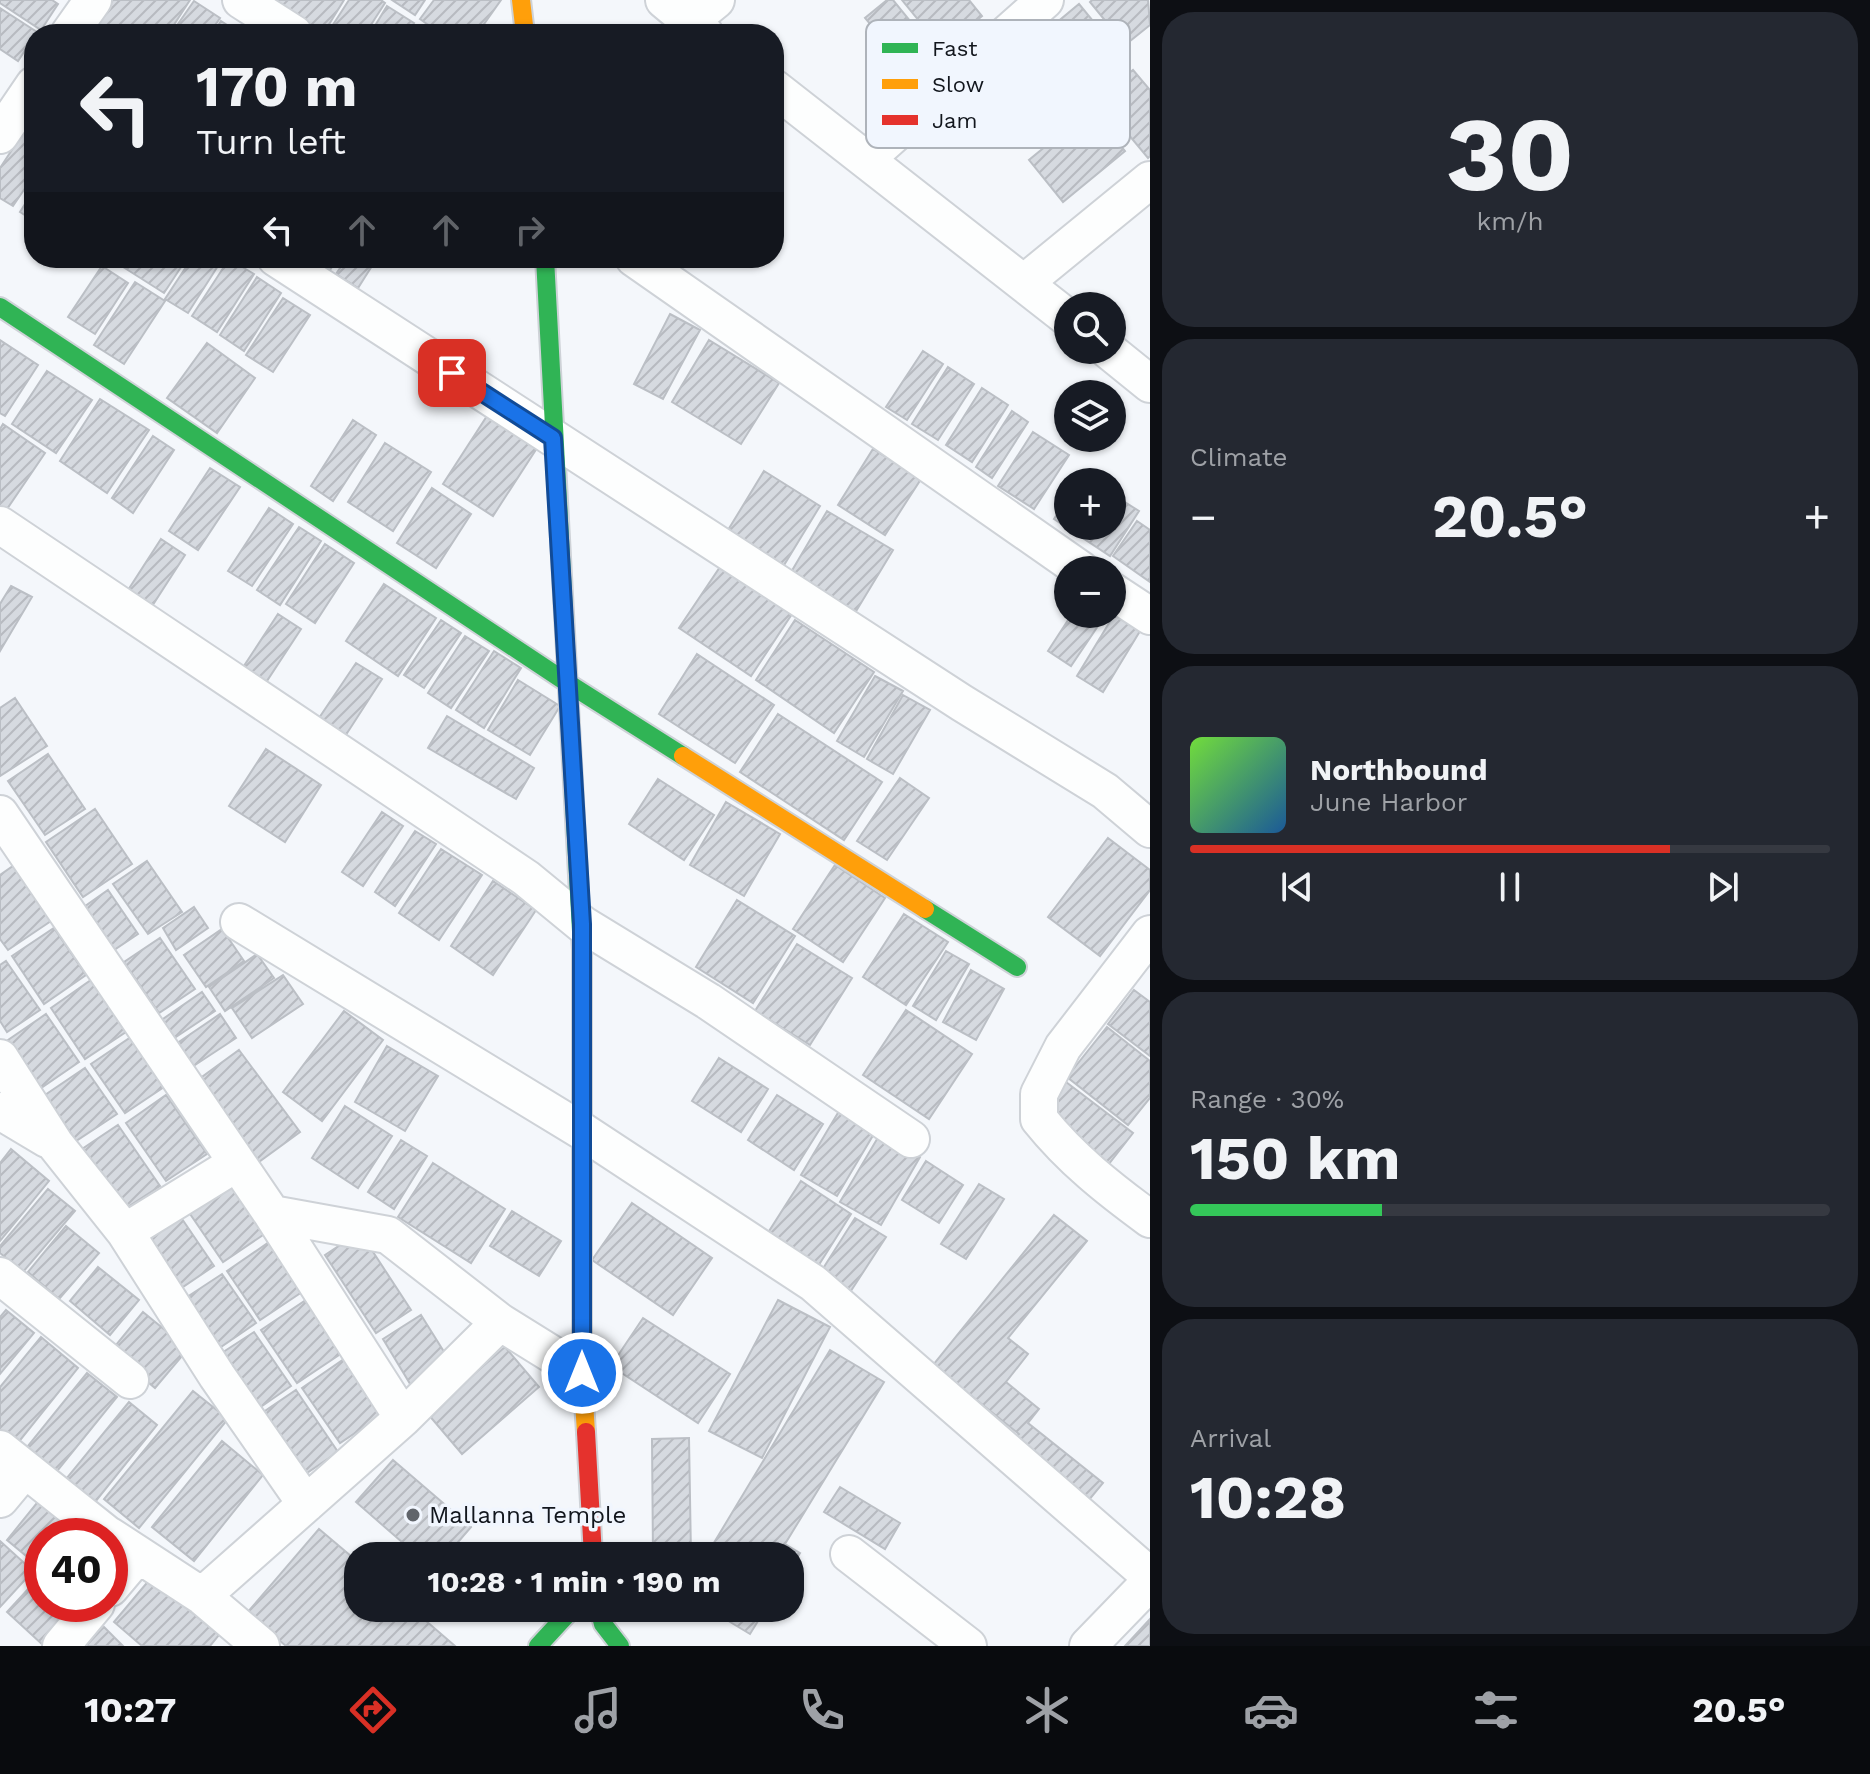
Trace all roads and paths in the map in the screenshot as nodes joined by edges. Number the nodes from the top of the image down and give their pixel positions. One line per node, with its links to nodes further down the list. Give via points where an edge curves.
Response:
1 (93, 0): 6 (street)
2 (241, 0): 7 (street)
3 (521, 0): 8 (street)
4 (1045, 0): 5 (street)
5 (1022, 20)
6 (76, 24)
7 (278, 24)
8 (524, 24)
9 (784, 96): 13 (street)
10 (24, 103): 11 (street)
11 (0, 135)
12 (878, 148): 13 (street)
13 (866, 159): 18 (street)
14 (1150, 180): 18 (street)
15 (291, 268): 23 (street)
16 (545, 268): 23 (street)
17 (648, 268): 25 (street)
18 (1024, 283): 20 (street)
19 (0, 307): 28 (street)
20 (1054, 307)
21 (1125, 364): 22 (street)
22 (1150, 384)
23 (553, 438): 28 (street); 30 (street, via 1105,791)
24 (0, 525): 32 (street, via 526,878)
25 (1061, 556)
26 (1126, 600): 27 (street)
27 (1150, 616)
28 (566, 682): 32 (street); 34 (street)
29 (0, 814): 40 (street)
30 (1150, 829)
31 (239, 922): 37 (street)
32 (582, 924): 37 (street); 38 (street, via 708,1001)
33 (1150, 934): 42 (street, via 1063,1047 1039,1094 1039,1119 1060,1146)
34 (1017, 967)
35 (0, 1058): 39 (street)
36 (0, 1111): 39 (street)
37 (582, 1131): 46 (street); 56 (street, via 813,1283)
38 (911, 1139)
39 (55, 1144): 43 (street)
40 (237, 1163): 41 (street); 43 (street)
41 (272, 1214): 45 (street, via 388,1235); 48 (street)
42 (1150, 1219)
43 (125, 1232): 51 (street)
44 (0, 1276): 47 (street)
45 (500, 1322): 46 (street); 48 (street)
46 (582, 1373): 53 (street)
47 (130, 1380)
48 (403, 1418): 51 (street)
49 (13, 1459): 50 (street); 52 (street)
50 (0, 1499)
51 (306, 1504): 57 (street)
52 (87, 1518)
53 (592, 1542)
54 (128, 1549): 57 (street)
55 (849, 1554): 65 (street)
56 (1150, 1579): 66 (street)
57 (202, 1596): 62 (street)
58 (81, 1622): 61 (street)
59 (560, 1622): 63 (street)
60 (598, 1622): 64 (street)
61 (61, 1646)
62 (261, 1646)
63 (538, 1646)
64 (620, 1646)
65 (968, 1646)
66 (1088, 1646)

